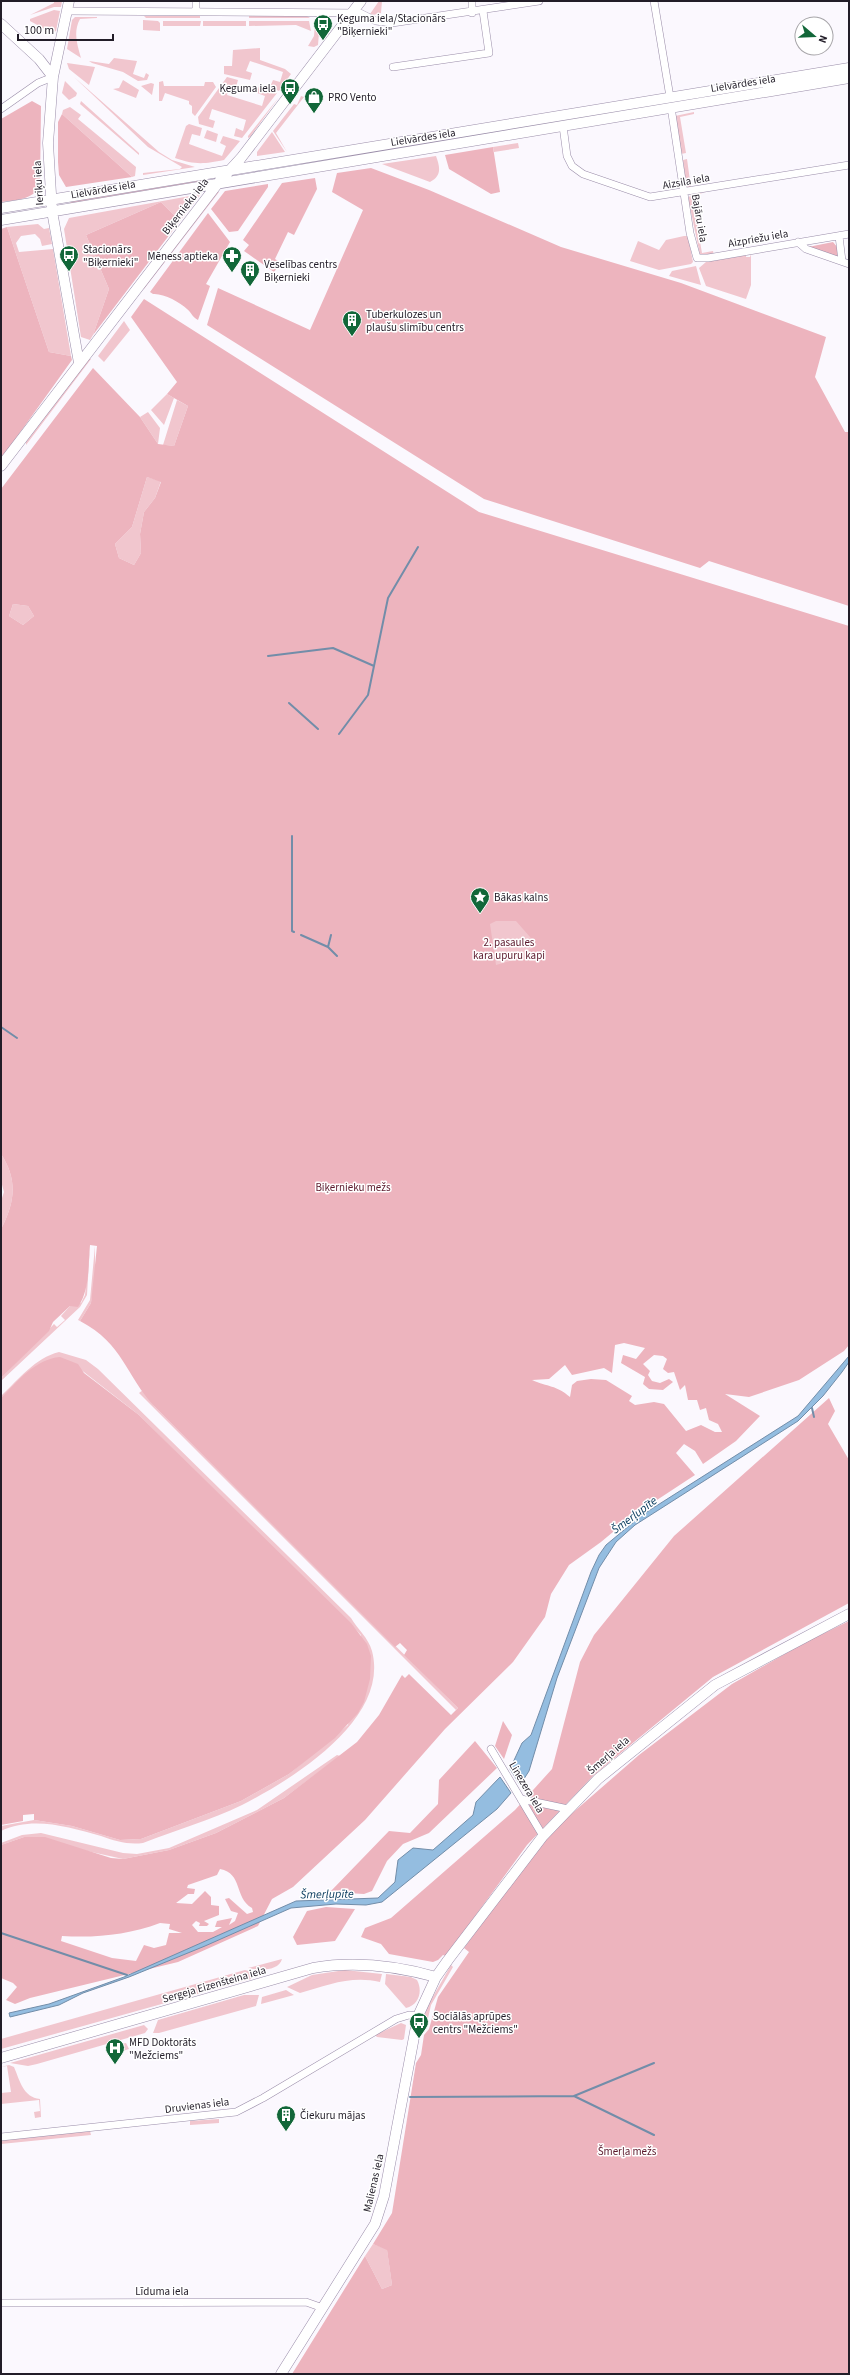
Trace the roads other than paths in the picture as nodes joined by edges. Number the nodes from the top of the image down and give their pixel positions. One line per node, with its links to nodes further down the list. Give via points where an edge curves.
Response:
1 (196, 1): 7 (street)
2 (361, 1): 9 (main road, Biķernieku iela)
3 (472, 1): 10 (street)
4 (539, 1): 8 (street)
5 (654, 1): 16 (street, Bajāru iela)
6 (68, 6): 7 (street); 14 (main road, Ieriķu iela)
7 (196, 11): 9 (street)
8 (483, 11): 10 (street); 12 (street, via 489,53)
9 (352, 13): 10 (street, via 360,13 379,22 392,24); 22 (main road, Biķernieku iela)
10 (472, 13)
11 (1, 24): 14 (main road, via 39,59)
12 (393, 67)
13 (849, 68): 16 (main road, Lielvārdes iela)
14 (53, 77): 17 (street, via 38,83); 25 (main road, Ieriķu iela, via 48,143)
15 (849, 78): 16 (main road, Lielvārdes iela)
16 (670, 102): 18 (main road, Lielvārdes iela); 19 (main road, Lielvārdes iela); 24 (street, Bajāru iela)
17 (1, 109)
18 (562, 115): 19 (main road); 20 (main road, Lielvārdes iela)
19 (564, 126): 20 (main road, Lielvārdes iela); 24 (street, Aizsila iela, via 567,156 572,166 583,174 650,197)
20 (324, 160): 22 (main road, Lielvārdes iela); 23 (main road, Lielvārdes iela)
21 (849, 165): 24 (street, Aizsila iela)
22 (230, 170): 23 (main road, Biķernieku iela); 25 (main road, Lielvārdes iela)
23 (219, 182): 27 (main road, Lielvārdes iela); 34 (main road, Biķernieku iela)
24 (684, 192): 32 (street, Bajāru iela, via 692,239)
25 (51, 199): 26 (main road, Lielvārdes iela); 27 (main road, Ieriķu iela)
26 (1, 208)
27 (52, 211): 28 (main road, Lielvārdes iela); 34 (main road, Ieriķu iela)
28 (1, 220)
29 (849, 234): 30 (street, Aizpriežu iela)
30 (839, 236): 31 (street, Aizpriežu iela); 33 (street, Aizpriežu iela)
31 (798, 242): 32 (street, Aizpriežu iela); 33 (street, Aizpriežu iela, via 806,249)
32 (699, 259)
33 (846, 263)
34 (79, 363): 35 (main road, Biķernieku iela)
35 (1, 466)
36 (849, 1614): 39 (main road, Šmerļa iela, via 715,1685 637,1746)
37 (492, 1749): 38 (street, Linezera iela)
38 (522, 1800): 39 (street); 40 (street, Linezera iela)
39 (568, 1809): 40 (main road, Šmerļa iela)
40 (543, 1836): 41 (main road, Šmerļa iela)
41 (436, 1977): 42 (main road, Malienas iela); 43 (main road, Sergeja Eizenšteina iela, via 410,1970 355,1964 313,1968)
42 (418, 2016): 44 (street, Druvienas iela, via 409,2015 396,2019 236,2112); 46 (main road, Malienas iela, via 381,2206 366,2241)
43 (1, 2058)
44 (1, 2137)
45 (1, 2303): 46 (street, Līduma iela, via 306,2302)
46 (323, 2308): 47 (main road, Malienas iela)
47 (281, 2374)

